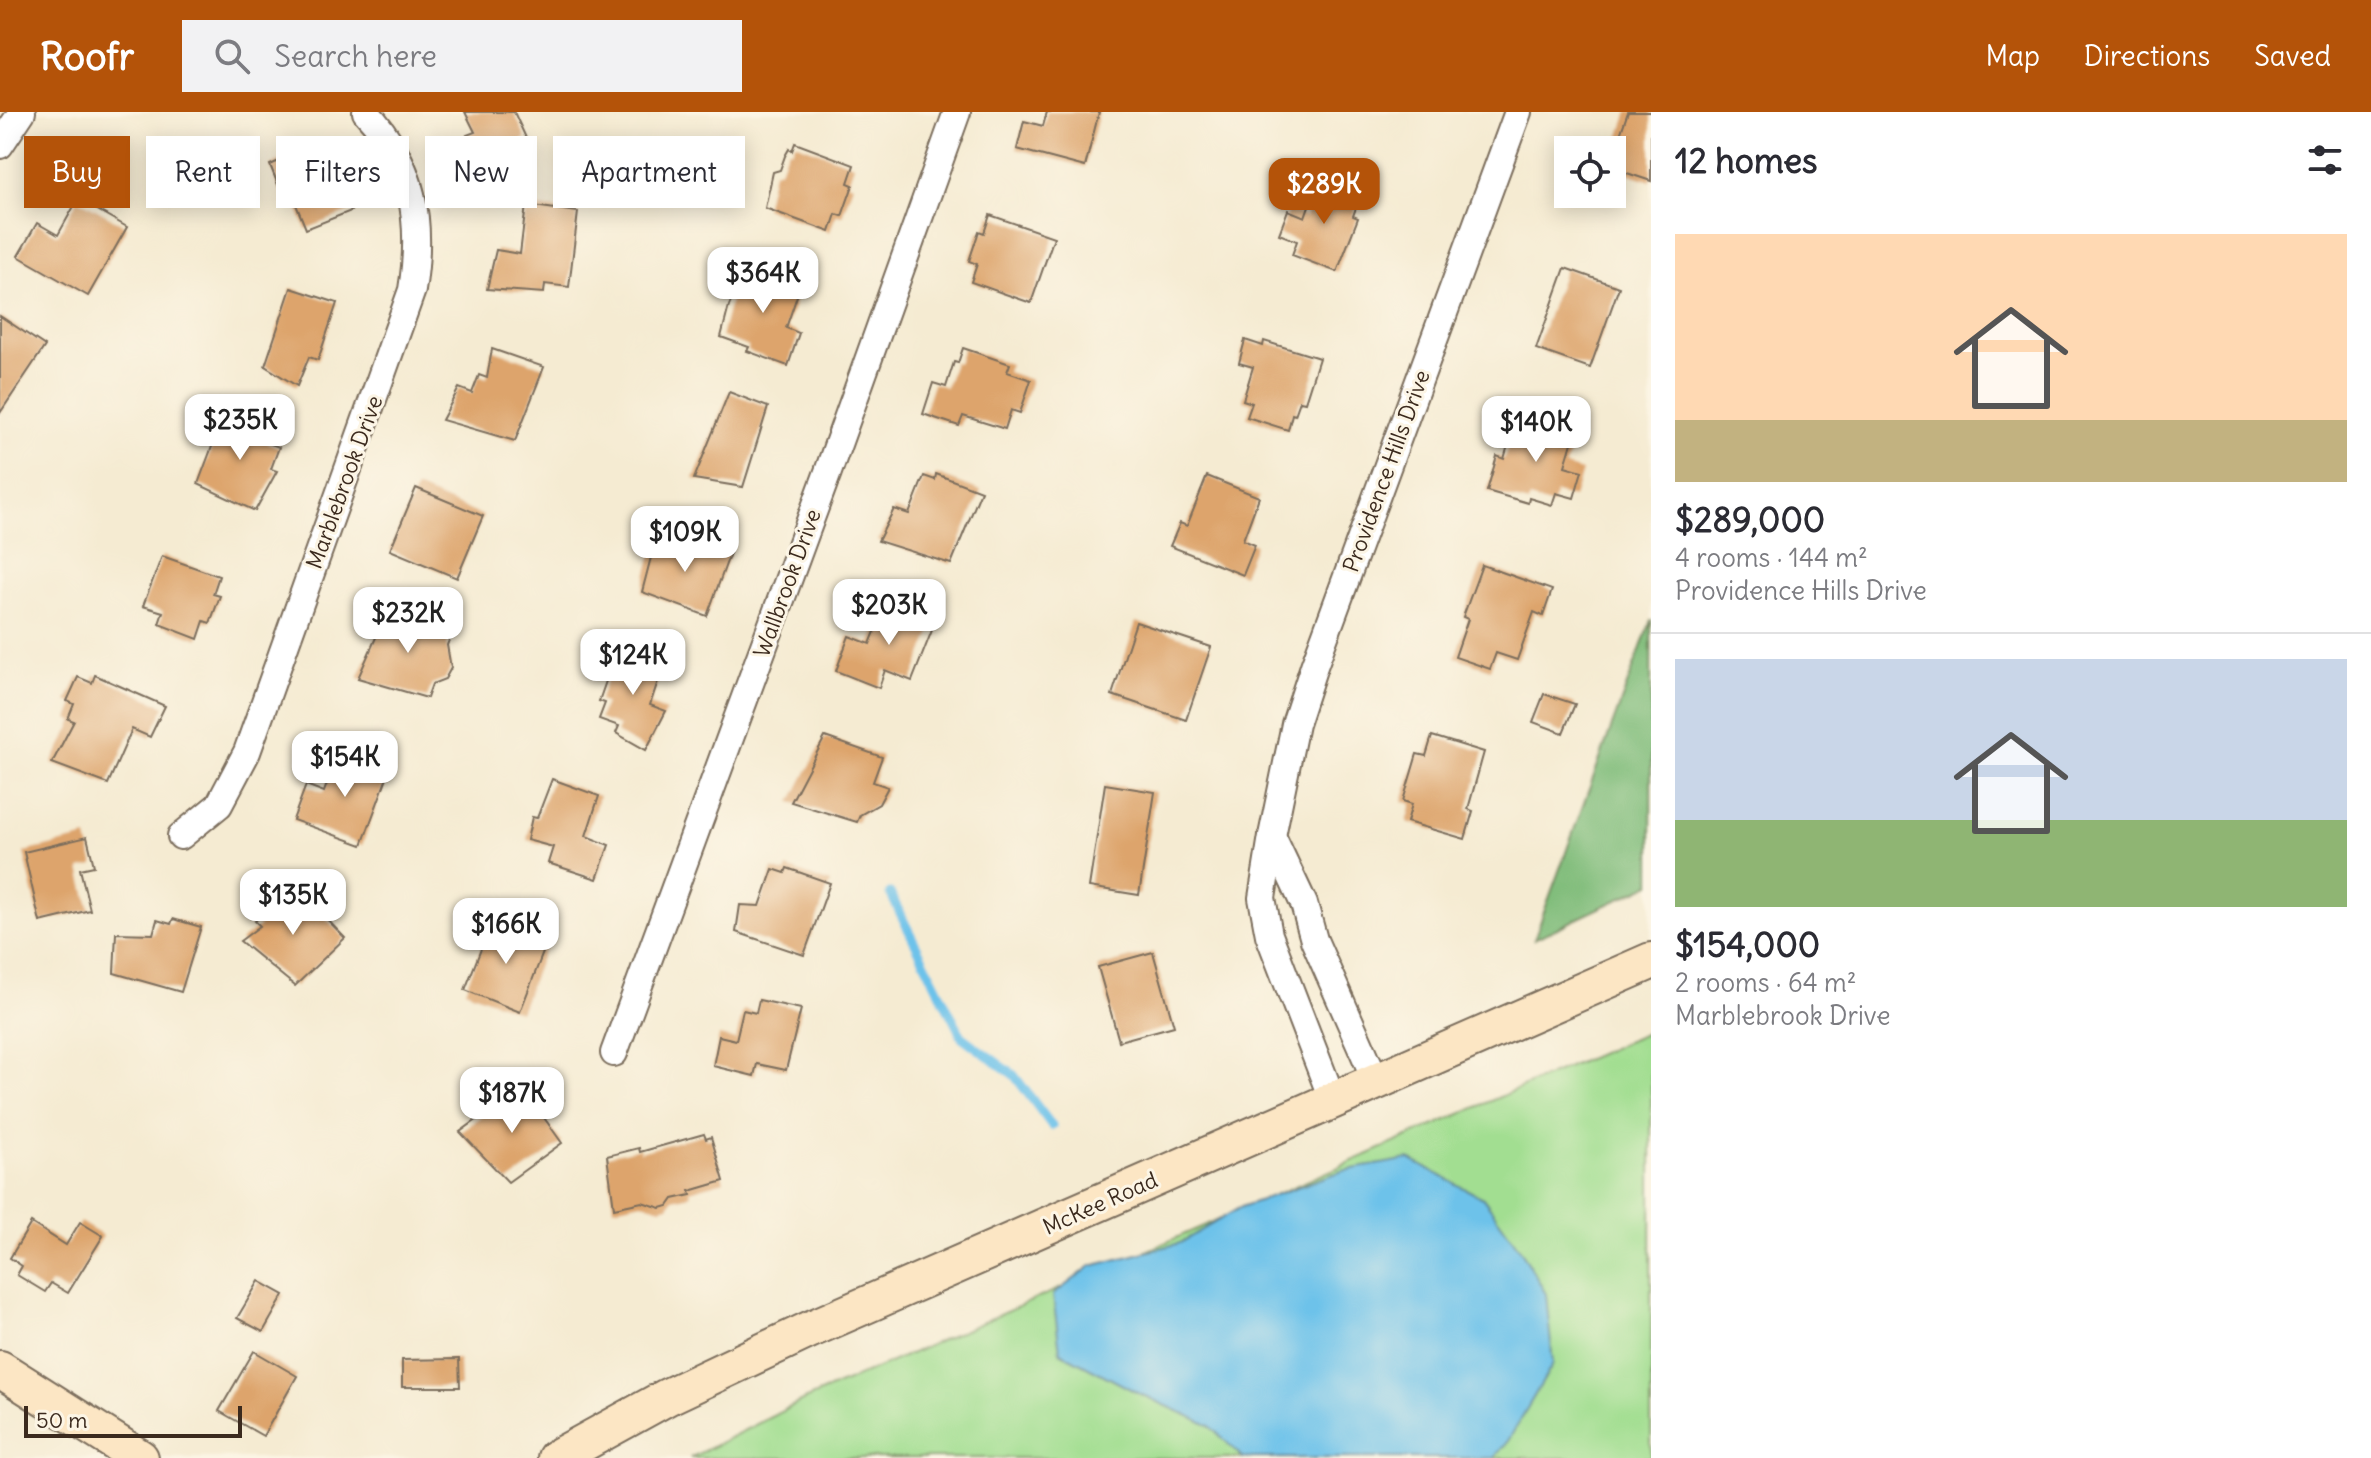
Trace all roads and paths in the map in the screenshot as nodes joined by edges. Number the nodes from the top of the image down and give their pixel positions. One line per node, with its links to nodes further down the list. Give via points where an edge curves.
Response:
1 (22, 112): 5 (street)
2 (366, 112): 6 (street, Marblebrook Drive, via 404,171 415,211 418,254 412,290 247,752 219,805)
3 (957, 112): 9 (street, Wallbrook Drive)
4 (1518, 112): 7 (street, Providence Hills Drive, via 1314,666 1295,724)
5 (0, 145)
6 (181, 836)
7 (1272, 836): 10 (street); 11 (street, Providence Hills Drive, via 1262,898 1269,935)
8 (1651, 961): 10 (street, McKee Road)
9 (614, 1053)
10 (1377, 1083): 11 (street, McKee Road)
11 (1333, 1101): 14 (street, McKee Road, via 811,1329 667,1397)
12 (0, 1369): 13 (street)
13 (140, 1458)
14 (556, 1458)

